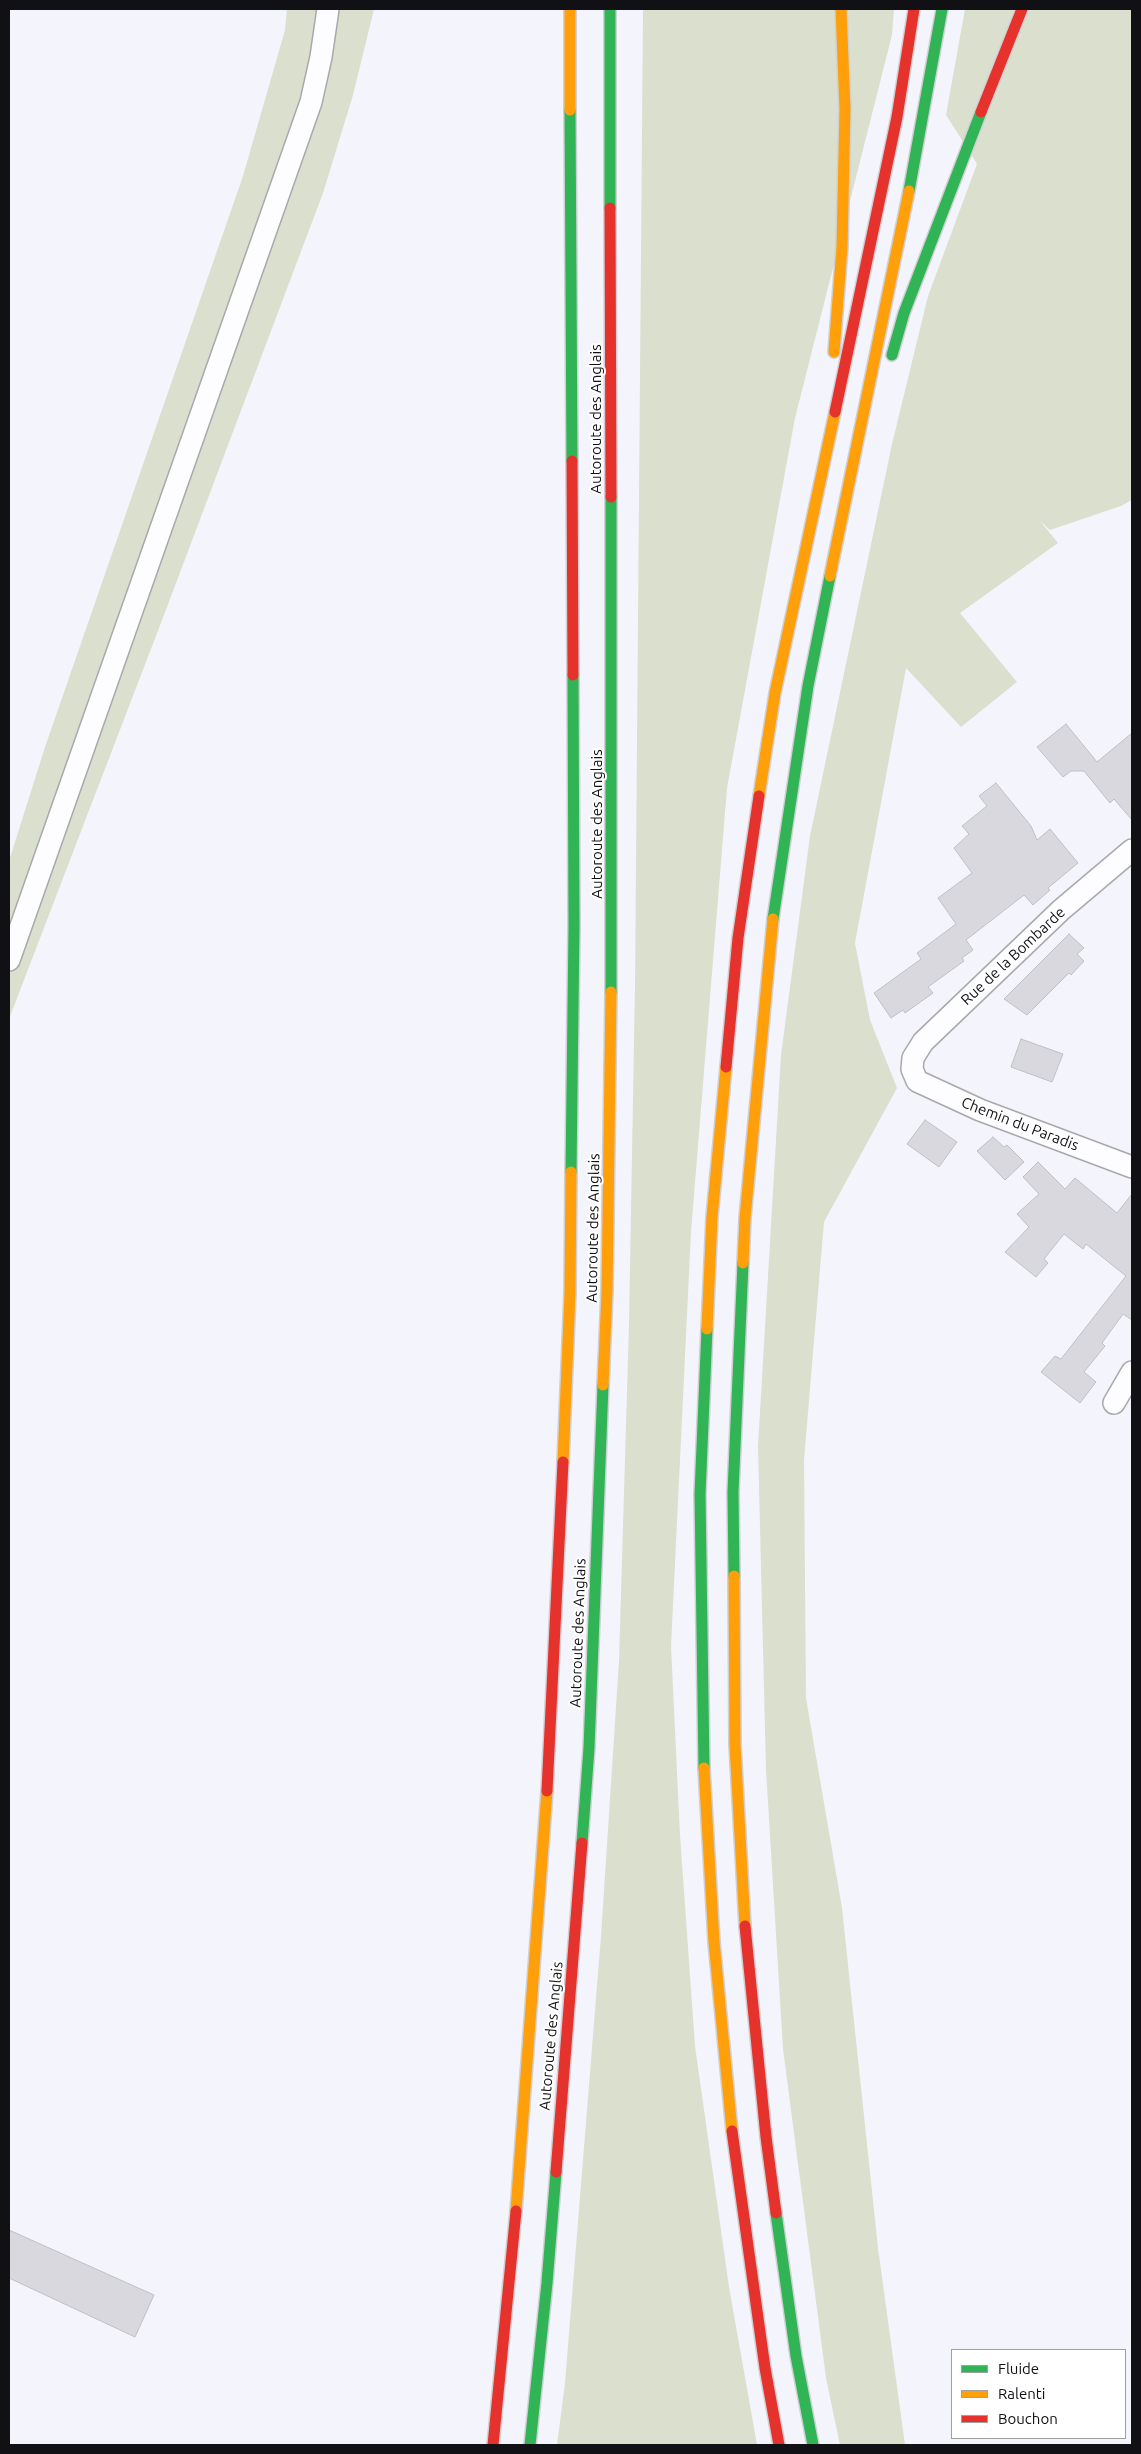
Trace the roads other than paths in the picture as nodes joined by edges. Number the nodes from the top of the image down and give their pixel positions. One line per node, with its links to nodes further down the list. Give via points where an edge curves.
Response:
1 (328, 9): 11 (street, via 311,102)
2 (570, 9): 16 (highway, Autoroute des Anglais, via 574,926 570,1292 550,1756 514,2237)
3 (610, 9): 17 (highway, Autoroute des Anglais, via 612,953 607,1292 589,1748 548,2273)
4 (841, 9): 8 (highway, via 845,108 842,247 833,339)
5 (914, 9): 8 (highway, via 897,117)
6 (942, 9): 9 (highway, via 923,122)
7 (1022, 9): 9 (highway, via 946,198 885,373)
8 (835, 410): 18 (highway, via 775,693 738,938 712,1217 700,1494 703,1746 714,1942 732,2136)
9 (863, 414): 19 (highway, via 808,686 770,942 745,1218 732,1492 735,1745 746,1943 766,2137 796,2356)
10 (1132, 850): 12 (street, Rue de la Bombarde, via 1061,910 923,1042 913,1058)
11 (9, 960)
12 (913, 1075): 13 (street, Chemin du Paradis, via 917,1081 980,1110)
13 (1132, 1167)
14 (1132, 1372): 15 (street)
15 (1114, 1403)
16 (492, 2445)
17 (530, 2445)
18 (779, 2445)
19 (813, 2445)

